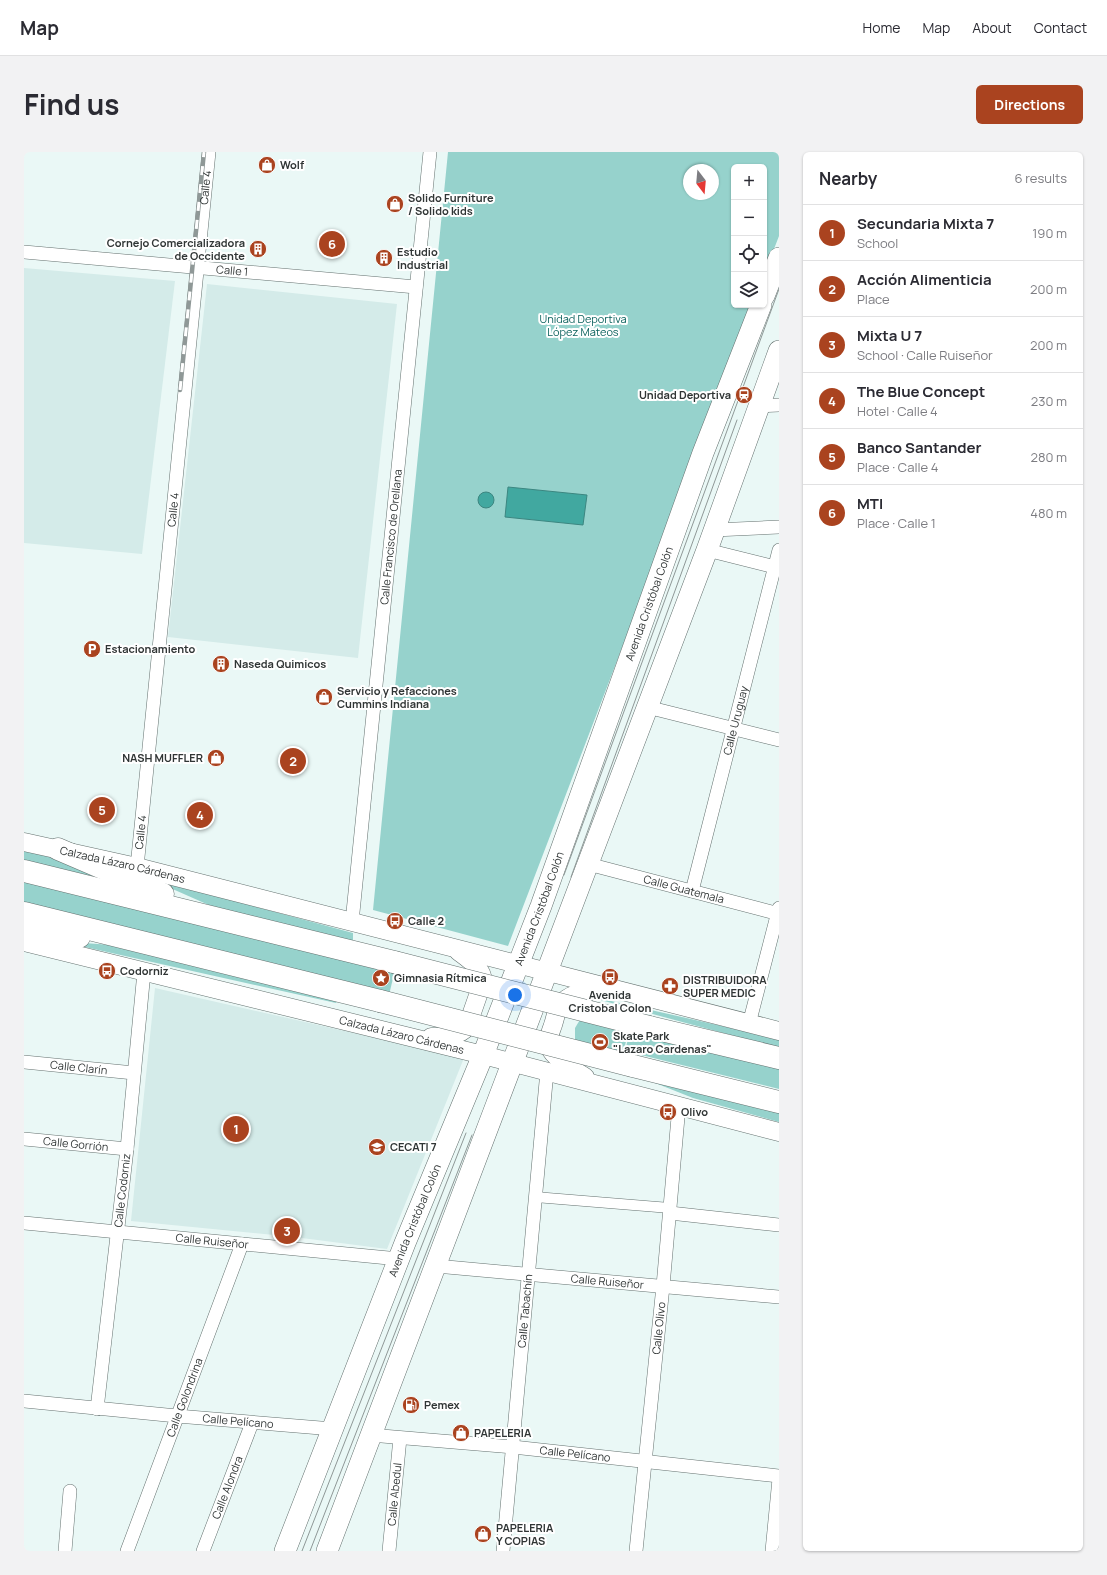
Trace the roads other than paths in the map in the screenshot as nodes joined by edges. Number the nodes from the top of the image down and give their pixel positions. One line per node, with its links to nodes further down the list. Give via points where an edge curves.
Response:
1 (209, 152): 5 (street, Calle 4)
2 (430, 152): 6 (street, Calle Francisco de Orellana)
3 (24, 252): 5 (street, Calle 1)
4 (779, 258): 7 (main road)
5 (197, 268): 6 (street, Calle 1); 22 (street, Calle 4)
6 (416, 287): 29 (street, Calle Francisco de Orellana)
7 (767, 288)
8 (760, 308): 25 (main road, Avenida Cristóbal Colón, via 703,453)
9 (779, 351): 10 (main road)
10 (769, 405): 12 (main road)
11 (779, 527): 12 (street)
12 (714, 530): 13 (main road)
13 (707, 550): 15 (street); 16 (main road)
14 (779, 550): 15 (street, Calle Uruguay)
15 (777, 567): 17 (street, Calle Uruguay)
16 (647, 707): 17 (street); 21 (main road)
17 (734, 729): 18 (street); 24 (street, Calle Uruguay)
18 (779, 740)
19 (24, 842): 20 (main road, Calzada Lázaro Cárdenas)
20 (58, 849): 22 (main road, Calzada Lázaro Cárdenas); 28 (highway)
21 (588, 864): 24 (street, Calle Guatemala); 31 (main road)
22 (137, 868): 29 (main road, Calzada Lázaro Cárdenas)
23 (24, 871): 28 (highway)
24 (692, 891): 26 (street, Calle Guatemala)
25 (541, 906): 31 (main road, via 547,924); 35 (main road, Avenida Cristóbal Colón)
26 (779, 912): 39 (street)
27 (24, 913): 32 (highway)
28 (225, 920): 43 (highway, bridge)
29 (352, 922): 34 (main road, Calzada Lázaro Cárdenas)
30 (24, 933): 32 (highway)
31 (559, 939): 37 (main road)
32 (141, 941): 51 (highway, bridge)
33 (24, 942): 36 (main road, Calzada Lázaro Cárdenas)
34 (455, 949): 35 (main road, Calzada Lázaro Cárdenas); 41 (main road, via 476,966 484,981 467,1027 459,1034)
35 (519, 964): 37 (main road, Calzada Lázaro Cárdenas); 42 (main road, Avenida Cristóbal Colón)
36 (144, 972): 41 (main road, Calzada Lázaro Cárdenas); 47 (street, Calle Codorniz)
37 (547, 972): 38 (main road, Calzada Lázaro Cárdenas); 45 (main road)
38 (613, 989): 39 (main road, Calzada Lázaro Cárdenas); 49 (main road, via 580,993 564,1001 558,1008 548,1039 554,1055)
39 (749, 1024): 40 (main road, Calzada Lázaro Cárdenas)
40 (779, 1031)
41 (417, 1038): 42 (main road, Calzada Lázaro Cárdenas)
42 (483, 1055): 45 (main road, Calzada Lázaro Cárdenas); 48 (main road, Avenida Cristóbal Colón)
43 (779, 1058)
44 (24, 1062): 47 (street, Calle Clarín)
45 (512, 1062): 46 (main road, Calzada Lázaro Cárdenas); 50 (main road)
46 (547, 1071): 49 (main road, Calzada Lázaro Cárdenas); 56 (street, Calle Tabachín)
47 (134, 1073): 55 (street, Calle Codorniz)
48 (472, 1082): 50 (main road, via 486,1079 498,1087); 62 (main road, Avenida Cristóbal Colón)
49 (593, 1084): 52 (main road, Calzada Lázaro Cárdenas)
50 (500, 1094): 63 (main road)
51 (779, 1102)
52 (678, 1106): 53 (main road, Calzada Lázaro Cárdenas); 57 (street, Calle Olivo)
53 (779, 1132)
54 (24, 1139): 55 (street, Calle Gorrión)
55 (127, 1150): 60 (street, Calle Codorniz)
56 (536, 1197): 57 (street); 64 (street, Calle Tabachín)
57 (670, 1210): 59 (street); 65 (street, Calle Olivo)
58 (24, 1223): 60 (street, Calle Ruiseñor)
59 (779, 1225)
60 (118, 1233): 61 (street, Calle Ruiseñor); 68 (street, Calle Codorniz)
61 (242, 1244): 62 (street, Calle Ruiseñor); 69 (street, Calle Golondrina)
62 (399, 1259): 71 (main road, Avenida Cristóbal Colón)
63 (436, 1266): 64 (street, Calle Ruiseñor); 72 (main road)
64 (530, 1274): 65 (street, Calle Ruiseñor); 74 (street, Calle Tabachín)
65 (663, 1286): 66 (street, Calle Ruiseñor); 75 (street, Calle Olivo)
66 (779, 1297)
67 (24, 1401): 68 (street, Calle Pelícano)
68 (97, 1409): 69 (street, Calle Pelícano)
69 (177, 1416): 70 (street, Calle Pelícano); 79 (street, Calle Golondrina)
70 (252, 1423): 71 (street, Calle Pelícano); 80 (street, Calle Alondra)
71 (332, 1429): 81 (main road, Avenida Cristóbal Colón)
72 (370, 1435): 73 (street, Calle Pelícano); 82 (main road)
73 (400, 1438): 74 (street, Calle Pelícano); 83 (street, Calle Abedul)
74 (513, 1447): 75 (street, Calle Pelícano); 84 (street, Calle Tabachín)
75 (646, 1462): 76 (street, Calle Pelícano); 85 (street, Calle Olivo)
76 (779, 1477): 86 (street)
77 (70, 1491): 78 (street)
78 (64, 1551)
79 (127, 1551)
80 (203, 1551)
81 (285, 1551)
82 (327, 1551)
83 (389, 1551)
84 (503, 1551)
85 (636, 1551)
86 (772, 1551)

